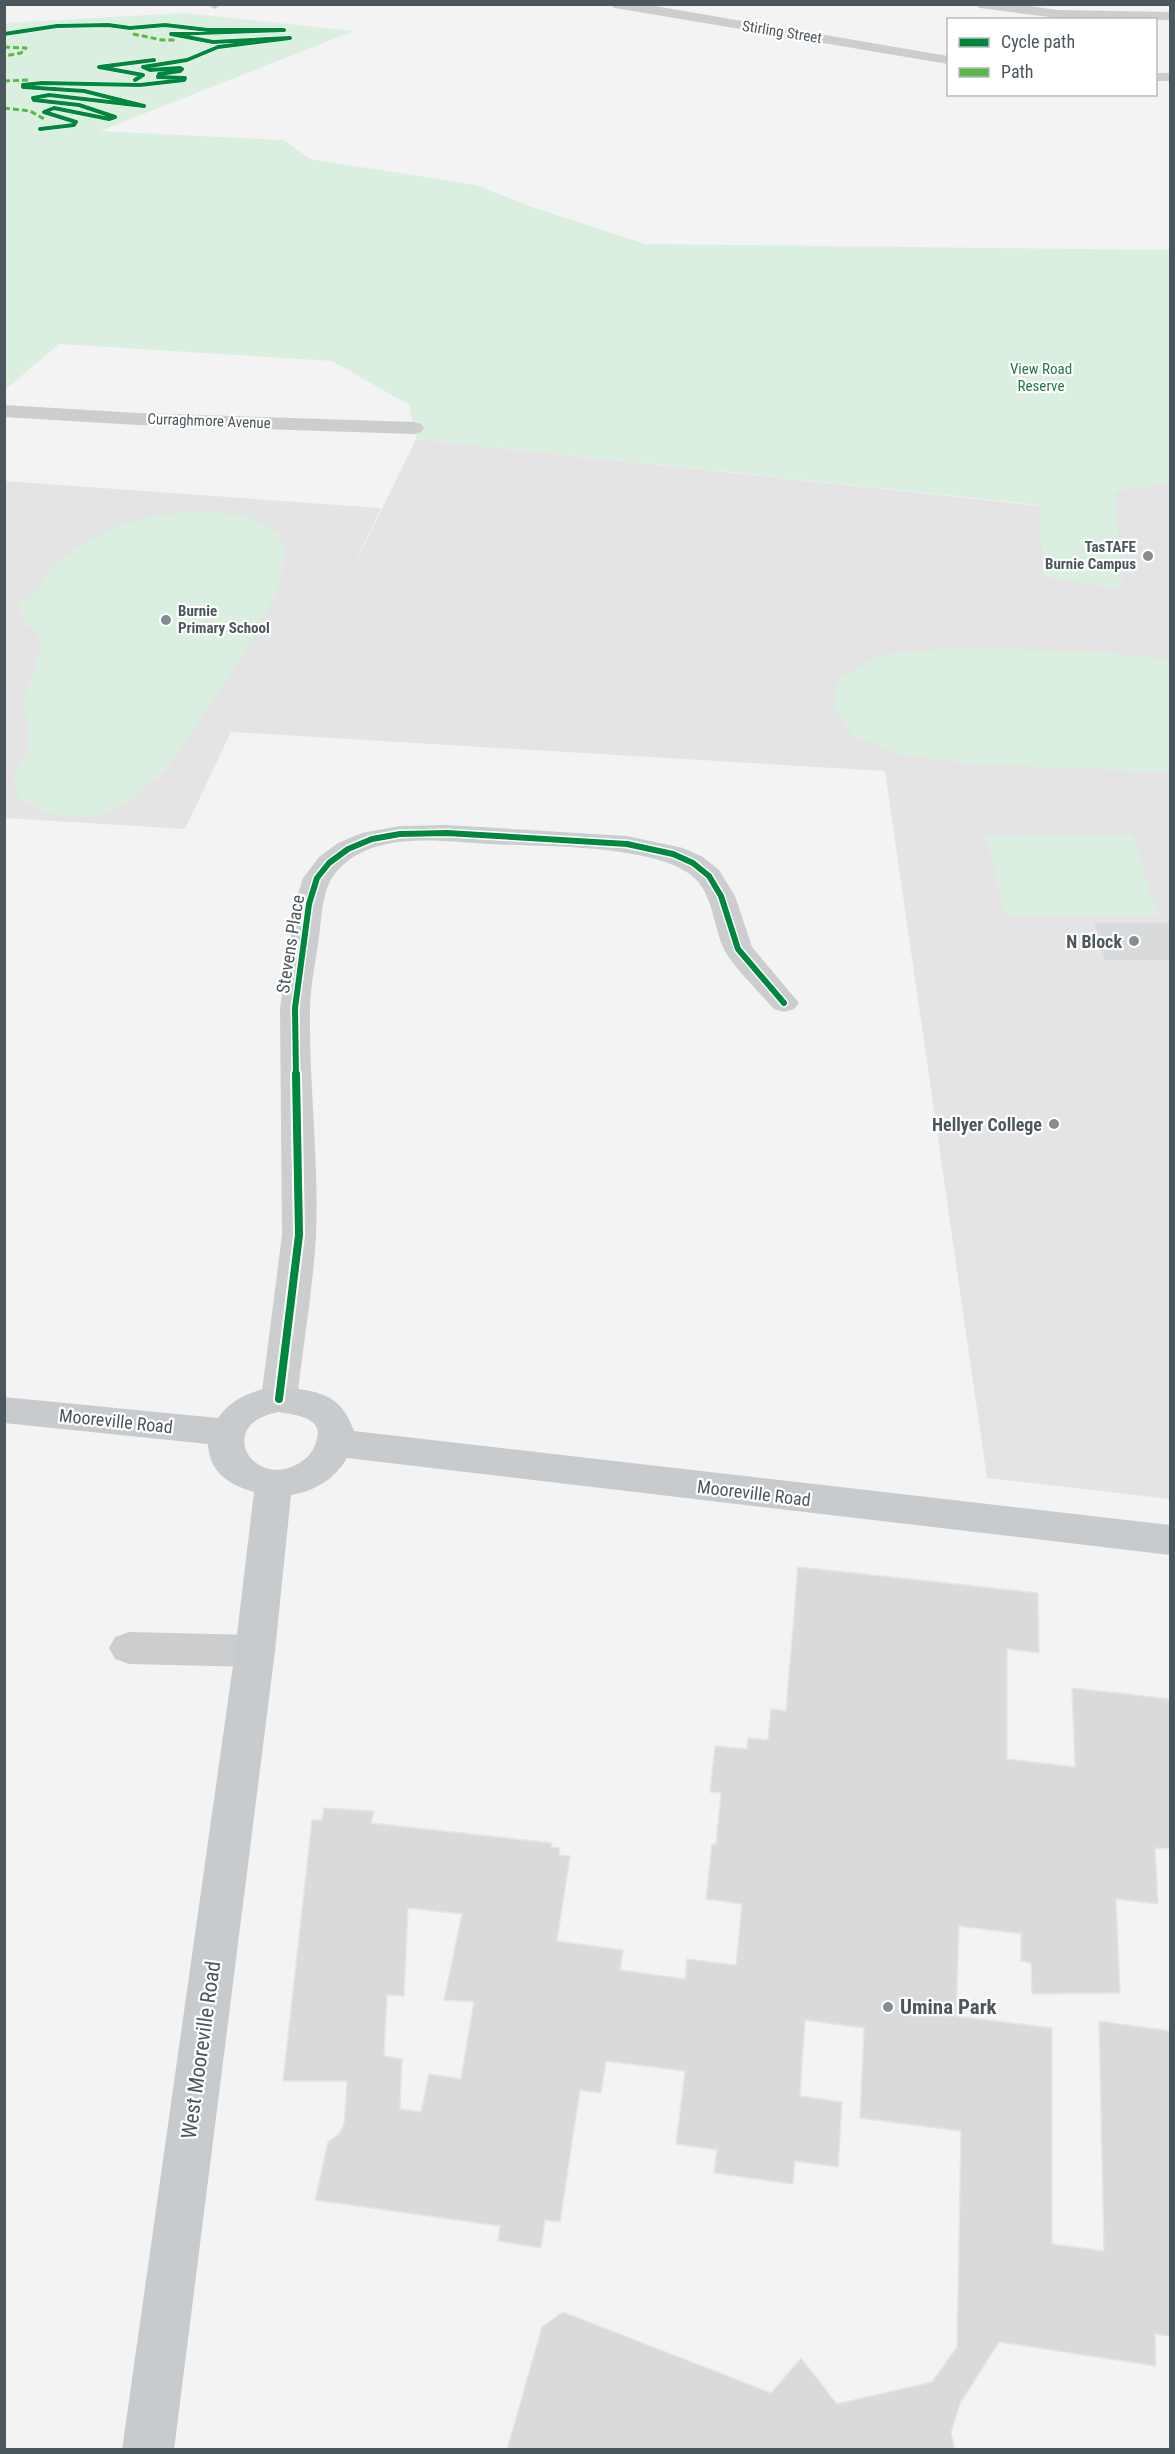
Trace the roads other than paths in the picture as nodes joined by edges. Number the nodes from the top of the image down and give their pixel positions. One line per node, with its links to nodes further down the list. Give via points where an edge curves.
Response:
1 (615, 4): 5 (street, Stirling Street)
2 (980, 4): 3 (street, via 1057,14)
3 (1124, 13): 4 (street)
4 (1170, 16)
5 (947, 60)
6 (4, 411): 7 (street, Curraghmore Avenue)
7 (414, 428)
8 (784, 1003): 9 (street, Stevens Place, via 738,949 721,896 709,876 673,854 627,844 447,833 400,834 372,839 329,863 317,878 309,904 295,1008 299,1235)
9 (279, 1399): 11 (main road, via 246,1410); 12 (main road, via 296,1399 324,1410 333,1419)
10 (4, 1410): 11 (main road, Mooreville Road)
11 (227, 1432): 13 (main road, via 224,1447 234,1467 255,1480)
12 (337, 1443): 13 (main road, via 322,1467 306,1477); 14 (main road, Mooreville Road)
13 (274, 1483): 16 (main road, West Mooreville Road)
14 (1170, 1540)
15 (129, 1648): 16 (street)
16 (255, 1652): 17 (main road, West Mooreville Road)
17 (148, 2450)

